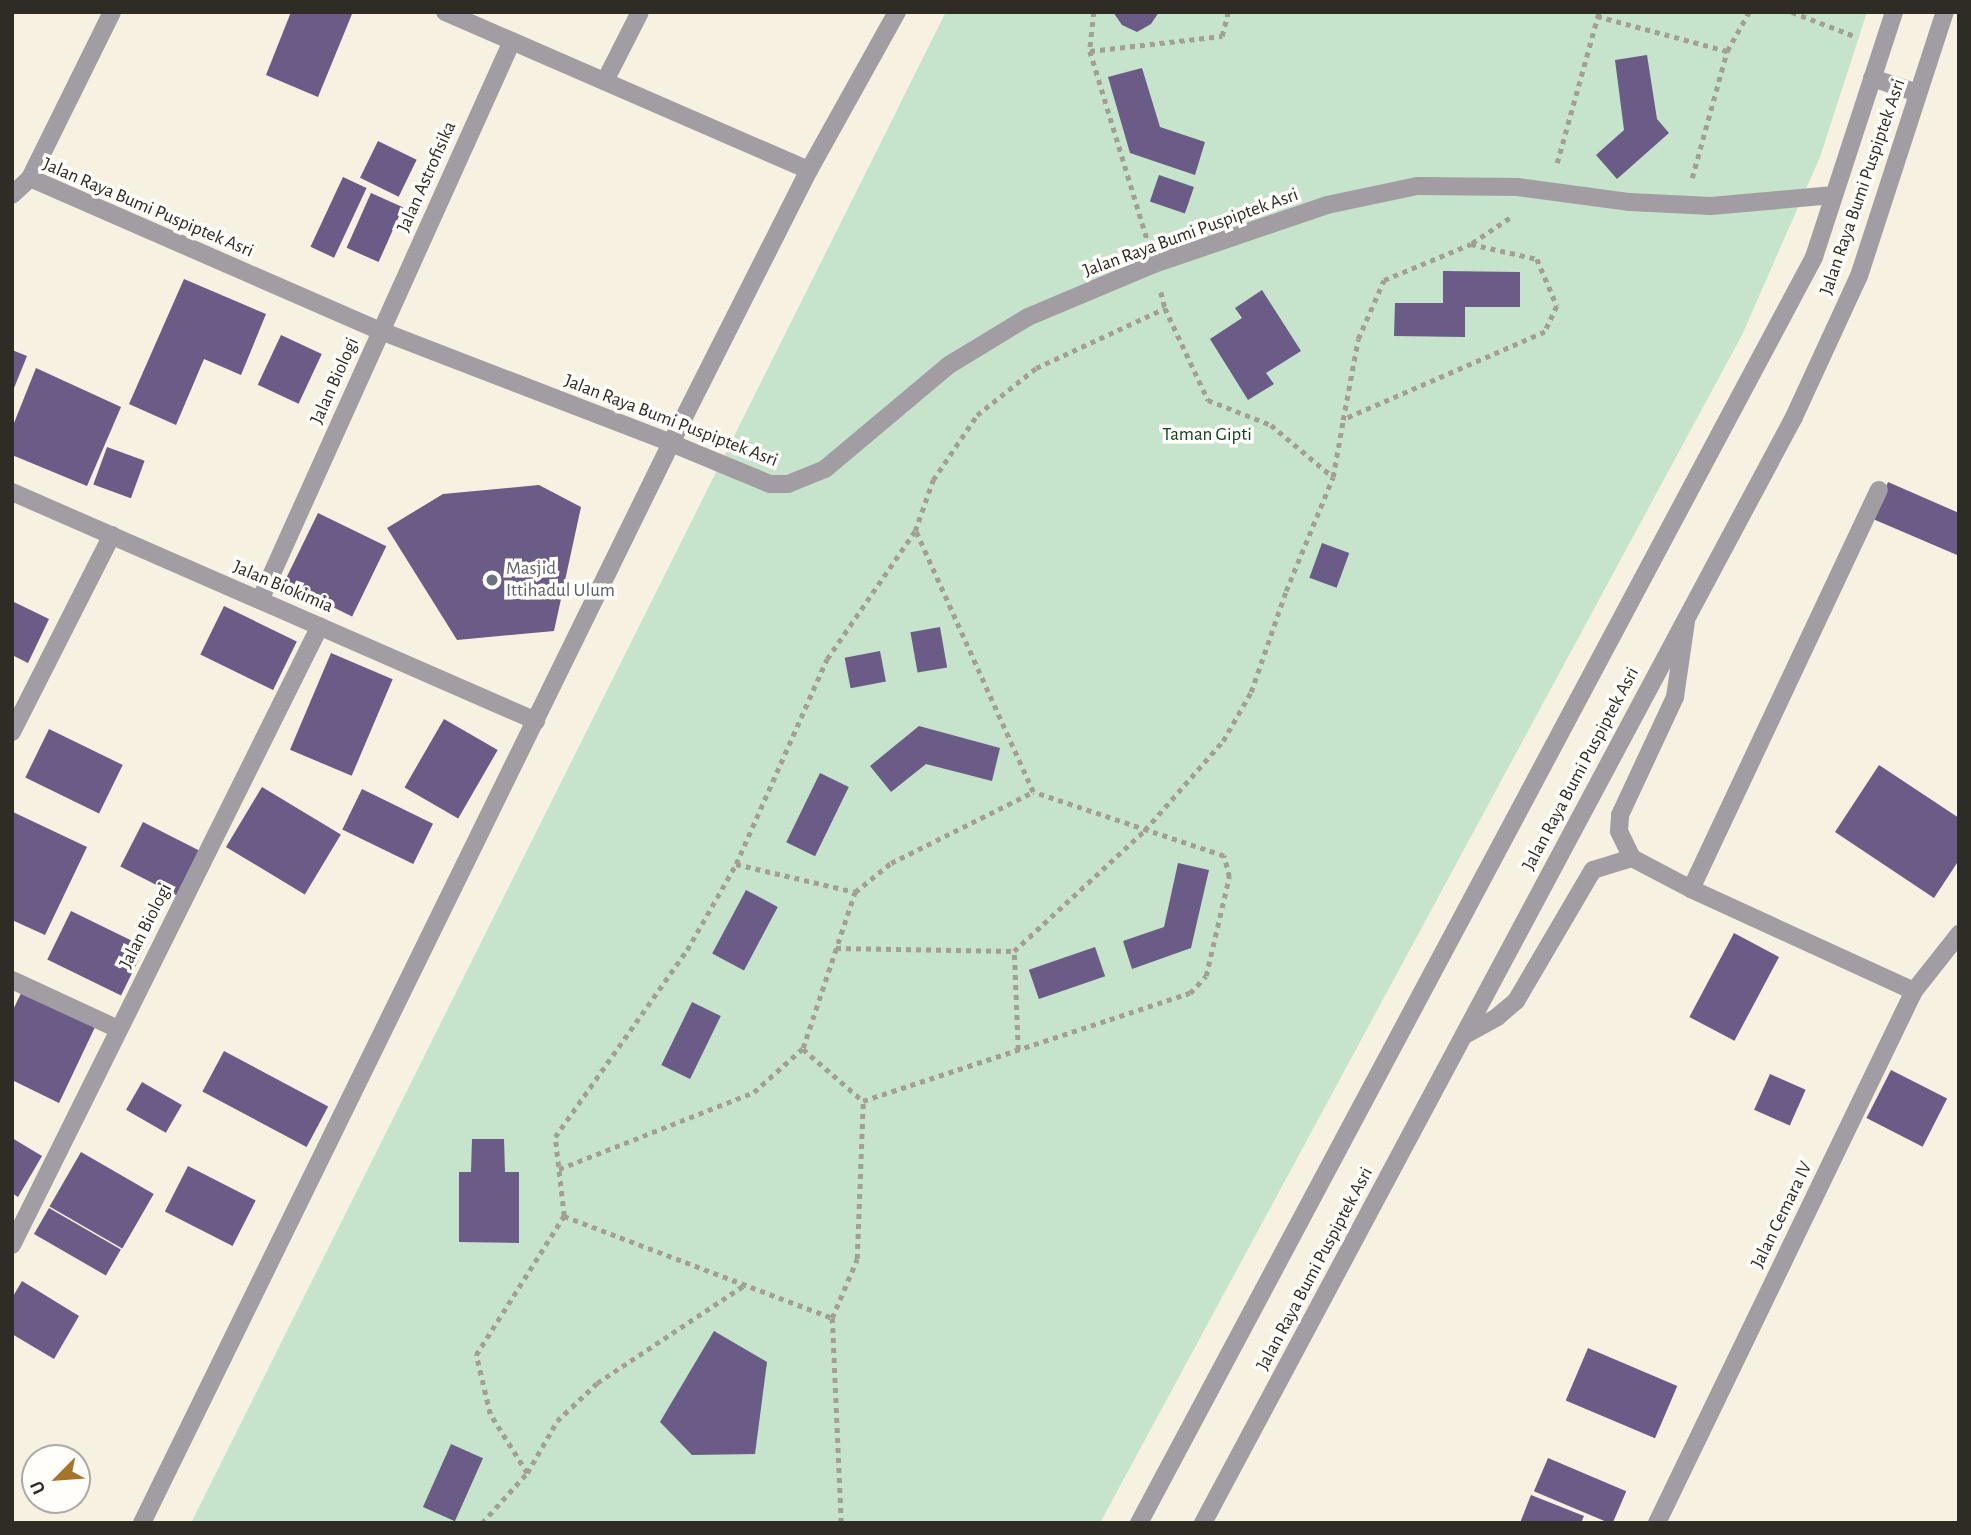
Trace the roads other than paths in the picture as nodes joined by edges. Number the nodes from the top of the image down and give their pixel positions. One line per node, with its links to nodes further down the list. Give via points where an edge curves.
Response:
1 (112, 12): 12 (street)
2 (445, 12): 7 (street)
3 (640, 12): 9 (street)
4 (897, 12): 11 (street)
5 (1894, 12): 8 (street, Jalan Raya Bumi Puspiptek Asri)
6 (1945, 12): 10 (street, Jalan Raya Bumi Puspiptek Asri)
7 (512, 41): 9 (street); 15 (street, Jalan Astrofisika)
8 (1872, 78): 10 (street); 14 (street, Jalan Raya Bumi Puspiptek Asri)
9 (605, 81): 11 (street)
10 (1918, 93): 21 (street, Jalan Raya Bumi Puspiptek Asri, via 1859,276 1794,417)
11 (809, 170): 16 (street)
12 (30, 178): 13 (street, Jalan Raya Bumi Puspiptek Asri); 15 (street, Jalan Raya Bumi Puspiptek Asri)
13 (12, 195)
14 (1834, 195): 16 (street, Jalan Raya Bumi Puspiptek Asri, via 1711,206 1630,202 1517,187 1418,186 1327,205 1154,264 1028,317 949,365 825,469 788,484 769,484); 34 (street, Jalan Raya Bumi Puspiptek Asri, via 1814,257 1743,395)
15 (381, 331): 16 (street, Jalan Raya Bumi Puspiptek Asri); 20 (street, Jalan Biologi)
16 (671, 443): 23 (street)
17 (1879, 490): 26 (street)
18 (12, 492): 19 (street, Jalan Biokimia)
19 (112, 536): 20 (street, Jalan Biokimia); 24 (street)
20 (260, 600): 22 (street, Jalan Biokimia)
21 (1687, 612): 25 (street, via 1675,697 1620,814 1619,831); 31 (street, Jalan Raya Bumi Puspiptek Asri)
22 (320, 626): 23 (street, Jalan Biokimia); 30 (street, Jalan Biologi)
23 (536, 721): 33 (street)
24 (12, 732)
25 (1632, 858): 26 (street); 31 (street, via 1593,870 1516,1001)
26 (1691, 889): 29 (street)
27 (1959, 934): 29 (street, Jalan Cemara IV)
28 (12, 980): 30 (street)
29 (1914, 991): 36 (street, Jalan Cemara IV)
30 (118, 1029): 32 (street, Jalan Biologi)
31 (1465, 1035): 35 (street, Jalan Raya Bumi Puspiptek Asri)
32 (12, 1245)
33 (142, 1523)
34 (1139, 1523)
35 (1203, 1523)
36 (1657, 1523)

